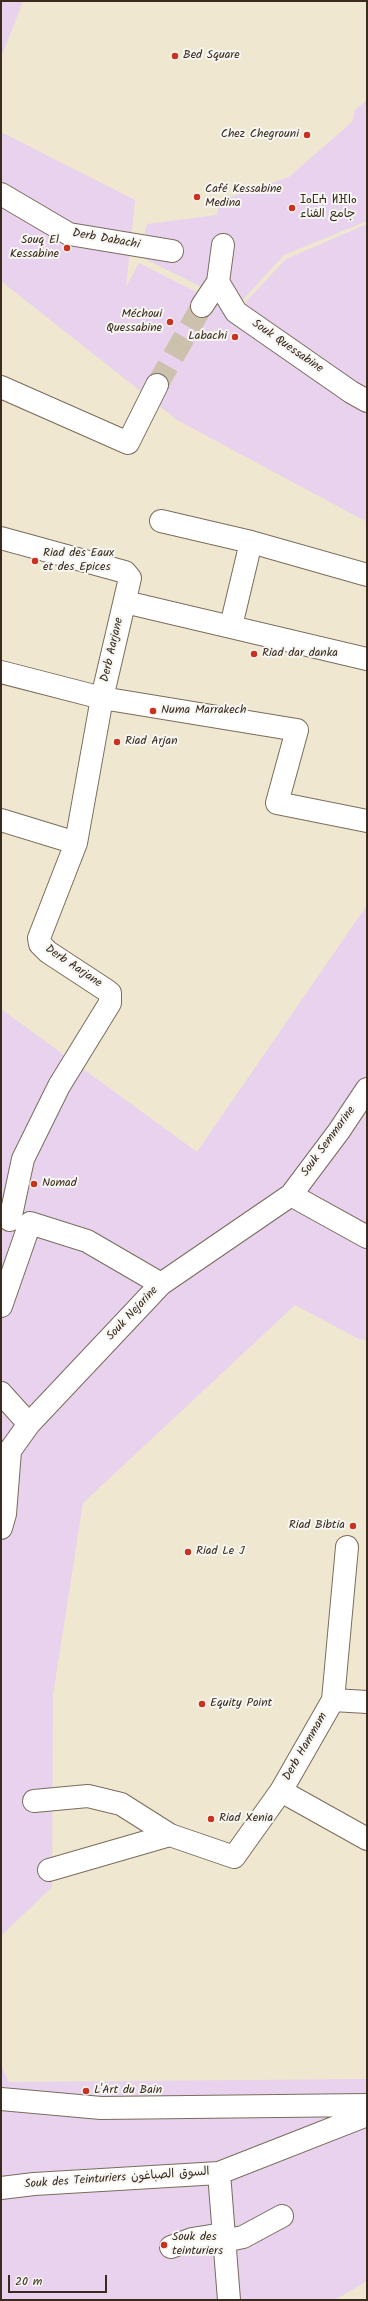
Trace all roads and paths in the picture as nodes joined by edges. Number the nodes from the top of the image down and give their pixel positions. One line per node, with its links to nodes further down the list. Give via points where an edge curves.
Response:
1 (1, 194): 3 (street, Derb Dabachi, via 69,234)
2 (223, 245): 4 (street)
3 (172, 251)
4 (218, 282): 5 (street); 8 (street, Souk Quessabine, via 236,312)
5 (202, 306)
6 (157, 385): 7 (street, via 128,443)
7 (1, 387)
8 (367, 401)
9 (161, 521): 11 (street)
10 (1, 538): 13 (street, Derb Aarjane, via 125,572 130,580)
11 (251, 542): 12 (street); 14 (street)
12 (367, 575)
13 (124, 602): 14 (street); 17 (street, Derb Aarjane)
14 (231, 626): 15 (street)
15 (367, 659)
16 (1, 672): 17 (street, Derb Aarjane)
17 (102, 698): 19 (street, Derb Aarjane, via 297,730 277,803); 20 (street, Derb Aarjane)
18 (1, 820): 20 (street)
19 (367, 822)
20 (76, 843): 23 (street, Derb Aarjane, via 40,932 40,944 48,952 101,985 110,993 110,1003 59,1086 23,1159)
21 (367, 1089): 22 (street, Souk Semmarine)
22 (291, 1195): 24 (street); 25 (street, Souk Nejarine)
23 (14, 1221): 25 (street, via 87,1241); 26 (street)
24 (367, 1237)
25 (161, 1284): 28 (street, Souk Nejarine)
26 (1, 1306)
27 (1, 1393): 28 (street)
28 (29, 1424): 29 (street, Souk Nejarine)
29 (6, 1457): 30 (street, via 5,1514)
30 (1, 1528)
31 (347, 1547): 32 (street)
32 (333, 1700): 33 (street); 34 (street, Derb Hammam)
33 (367, 1702)
34 (281, 1791): 36 (street, via 234,1857); 37 (street, Derb Hammam)
35 (34, 1801): 36 (street, via 88,1796 121,1804)
36 (170, 1835): 38 (street)
37 (367, 1839)
38 (49, 1870)
39 (1, 2099): 40 (street, via 101,2108)
40 (367, 2105)
41 (367, 2115): 43 (street, Souk des Teinturiers السوق الصباغون)
42 (1, 2173): 44 (street)
43 (219, 2173): 44 (street, Souk des Teinturiers السوق الصباغون); 47 (street)
44 (34, 2184): 45 (street, Souk des Teinturiers السوق الصباغون)
45 (1, 2188)
46 (282, 2216): 47 (street, via 243,2237)
47 (224, 2237): 48 (street, via 192,2239); 49 (street)
48 (171, 2247)
49 (229, 2300)

